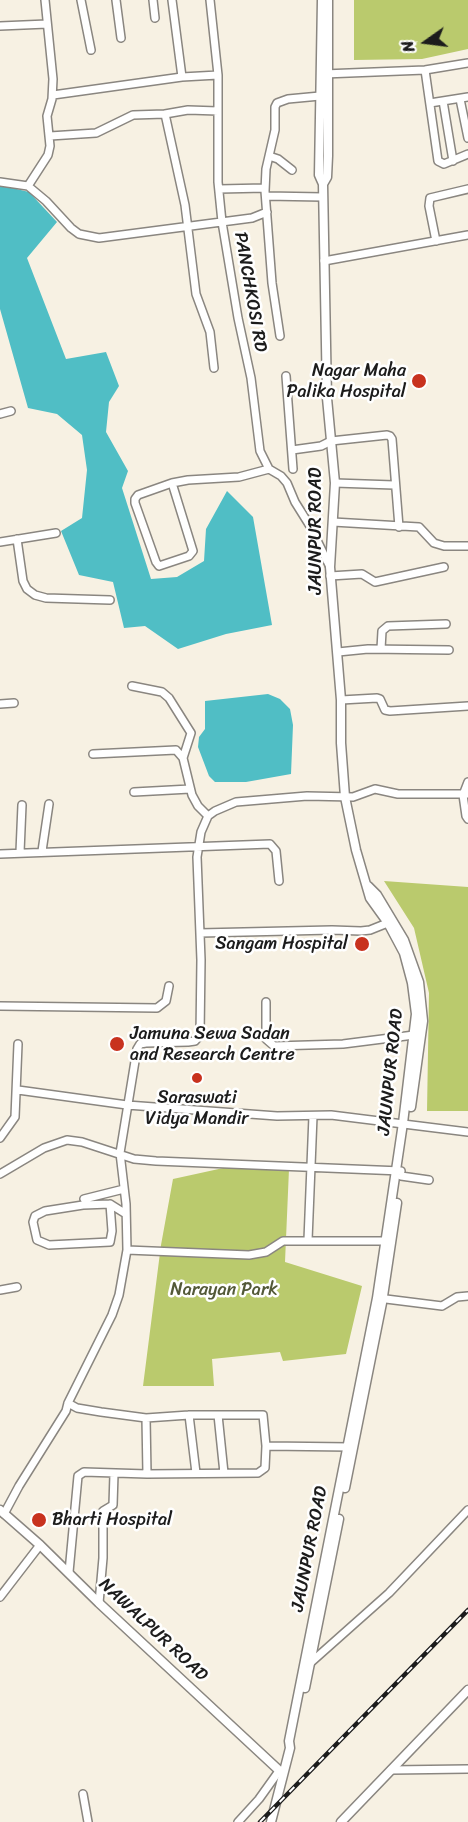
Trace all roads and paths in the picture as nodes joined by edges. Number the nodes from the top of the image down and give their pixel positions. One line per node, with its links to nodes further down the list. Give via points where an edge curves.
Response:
1 (45, 0): 10 (street)
2 (81, 0): 13 (street)
3 (116, 0): 12 (street)
4 (153, 0): 9 (street)
5 (172, 0): 18 (street)
6 (210, 0): 17 (street, PANCHKOSI RD)
7 (322, 0): 16 (street, JAUNPUR ROAD)
8 (328, 0): 16 (street, JAUNPUR ROAD)
9 (155, 18)
10 (46, 24): 11 (street); 19 (street)
11 (0, 26)
12 (121, 38)
13 (91, 50)
14 (468, 63): 15 (street)
15 (425, 70): 16 (street); 24 (street)
16 (324, 74): 20 (street, JAUNPUR ROAD); 34 (street, JAUNPUR ROAD, via 328,156)
17 (218, 75): 18 (street); 25 (street, PANCHKOSI RD)
18 (182, 77): 19 (street)
19 (53, 95): 27 (street, via 47,116)
20 (320, 96): 30 (street, via 277,103); 34 (street, JAUNPUR ROAD, via 319,176)
21 (468, 97): 22 (street)
22 (460, 99): 23 (street); 28 (street)
23 (443, 101): 24 (street); 31 (street)
24 (430, 103): 31 (street, via 438,161)
25 (218, 111): 26 (street); 36 (street, PANCHKOSI RD)
26 (165, 114): 27 (street, via 125,117 96,133); 42 (street)
27 (50, 136): 35 (street, via 48,155)
28 (468, 138)
29 (468, 154): 31 (street)
30 (269, 156): 32 (street); 38 (street)
31 (453, 161)
32 (292, 170)
33 (0, 182): 35 (street)
34 (323, 184): 39 (street, JAUNPUR ROAD)
35 (28, 186): 42 (street, via 71,228 87,237 139,234)
36 (219, 189): 38 (street); 41 (street, PANCHKOSI RD)
37 (468, 189): 44 (street, via 430,198)
38 (266, 192): 39 (street); 40 (street)
39 (323, 197): 45 (street, JAUNPUR ROAD)
40 (267, 212): 41 (street); 46 (street)
41 (222, 222): 42 (street); 53 (street, PANCHKOSI RD, via 260,451)
42 (187, 225): 47 (street, via 196,294 210,332)
43 (468, 235): 44 (street)
44 (436, 241): 45 (street)
45 (324, 261): 51 (street, JAUNPUR ROAD)
46 (280, 336)
47 (214, 368)
48 (286, 376): 52 (street)
49 (0, 411): 50 (street)
50 (11, 411)
51 (331, 441): 52 (street); 56 (street, JAUNPUR ROAD); 57 (street, via 390,436)
52 (292, 450): 54 (street)
53 (269, 469): 55 (street, via 238,477); 64 (street, PANCHKOSI RD, via 287,483)
54 (293, 469)
55 (172, 483): 55 (street, via 193,551 159,566 135,498)
56 (335, 483): 57 (street); 58 (street, JAUNPUR ROAD)
57 (394, 485): 59 (street)
58 (333, 522): 59 (street); 64 (street, JAUNPUR ROAD)
59 (399, 527): 63 (street, via 419,527 431,541 444,546)
60 (56, 533): 61 (street)
61 (17, 539): 62 (street); 67 (street, via 23,581 35,595)
62 (0, 542)
63 (468, 546)
64 (330, 567): 66 (street, JAUNPUR ROAD)
65 (444, 567): 66 (street, via 375,582 362,574)
66 (330, 576): 71 (street, JAUNPUR ROAD)
67 (110, 600)
68 (446, 624): 69 (street, via 388,626 382,631)
69 (381, 649): 70 (street); 71 (street)
70 (449, 650)
71 (338, 652): 73 (street, JAUNPUR ROAD)
72 (132, 686): 78 (street, via 162,692 169,698 191,733)
73 (341, 700): 76 (street, via 377,698 390,711); 83 (street, JAUNPUR ROAD)
74 (14, 703): 75 (street)
75 (0, 704)
76 (468, 706)
77 (93, 754): 78 (street, via 168,749 176,750)
78 (183, 758): 80 (street)
79 (468, 782): 82 (street)
80 (190, 789): 81 (street); 86 (street)
81 (134, 792)
82 (466, 794): 83 (street, via 398,794 375,789); 87 (street)
83 (345, 797): 86 (street, via 236,802); 93 (street, JAUNPUR ROAD, via 367,886 377,895)
84 (49, 804): 89 (street)
85 (21, 805): 90 (street)
86 (208, 816): 88 (street)
87 (468, 819)
88 (199, 846): 89 (street); 92 (street, via 270,844 276,851); 94 (street)
89 (42, 851): 90 (street)
90 (20, 852): 91 (street)
91 (0, 854)
92 (279, 881)
93 (390, 922): 94 (street, via 361,931); 98 (street, JAUNPUR ROAD, via 412,983); 103 (street, via 408,947 422,1000 421,1040)
94 (200, 933): 101 (street, via 200,1035 189,1042 140,1044)
95 (169, 986): 97 (street, via 166,1001 157,1008)
96 (266, 1002): 98 (street, via 266,1039 274,1046 343,1044)
97 (0, 1006)
98 (414, 1035): 103 (street, JAUNPUR ROAD)
99 (18, 1044): 100 (street)
100 (18, 1090): 101 (street); 105 (street, via 15,1118)
101 (127, 1104): 102 (street); 106 (street)
102 (313, 1116): 103 (street); 107 (street)
103 (406, 1124): 104 (street); 108 (street)
104 (468, 1132)
105 (0, 1138)
106 (120, 1153): 107 (street, via 156,1161); 109 (street, via 66,1140); 111 (street)
107 (310, 1167): 108 (street); 115 (street)
108 (399, 1172): 110 (street); 116 (street); 121 (street)
109 (0, 1174)
110 (429, 1180)
111 (124, 1189): 112 (street); 114 (street)
112 (84, 1199)
113 (110, 1204): 113 (street, via 45,1211 35,1216 33,1222 37,1240 49,1245 110,1242); 114 (street)
114 (126, 1214): 117 (street)
115 (308, 1240): 116 (street); 117 (street, via 283,1240 266,1252 249,1255)
116 (385, 1241): 121 (street)
117 (127, 1250): 122 (street, via 112,1315)
118 (17, 1287): 119 (street)
119 (0, 1290)
120 (468, 1296): 121 (street, via 442,1306)
121 (380, 1298): 127 (street)
122 (68, 1403): 125 (street, via 77,1408); 133 (street)
123 (189, 1415): 124 (street); 125 (street); 128 (street)
124 (218, 1415): 126 (street, via 263,1415); 129 (street)
125 (146, 1418): 131 (street)
126 (267, 1446): 127 (street); 129 (street, via 262,1471)
127 (351, 1447): 138 (street)
128 (196, 1473): 129 (street); 131 (street)
129 (224, 1473)
130 (114, 1474): 131 (street); 135 (street, via 84,1472 78,1476); 137 (street, via 113,1505 103,1511)
131 (147, 1474)
132 (468, 1510): 138 (street, via 389,1593)
133 (1, 1514): 134 (street, NAWALPUR ROAD)
134 (40, 1545): 135 (street, NAWALPUR ROAD); 136 (street)
135 (69, 1572): 137 (street, NAWALPUR ROAD)
136 (0, 1597)
137 (99, 1603): 142 (street, NAWALPUR ROAD)
138 (307, 1666): 142 (street, via 294,1742)
139 (468, 1690): 141 (street)
140 (468, 1769): 141 (street)
141 (391, 1770): 147 (street)
142 (281, 1773): 145 (street); 146 (street)
143 (83, 1794): 144 (street)
144 (88, 1822)
145 (238, 1822)
146 (272, 1822)
147 (341, 1822)

